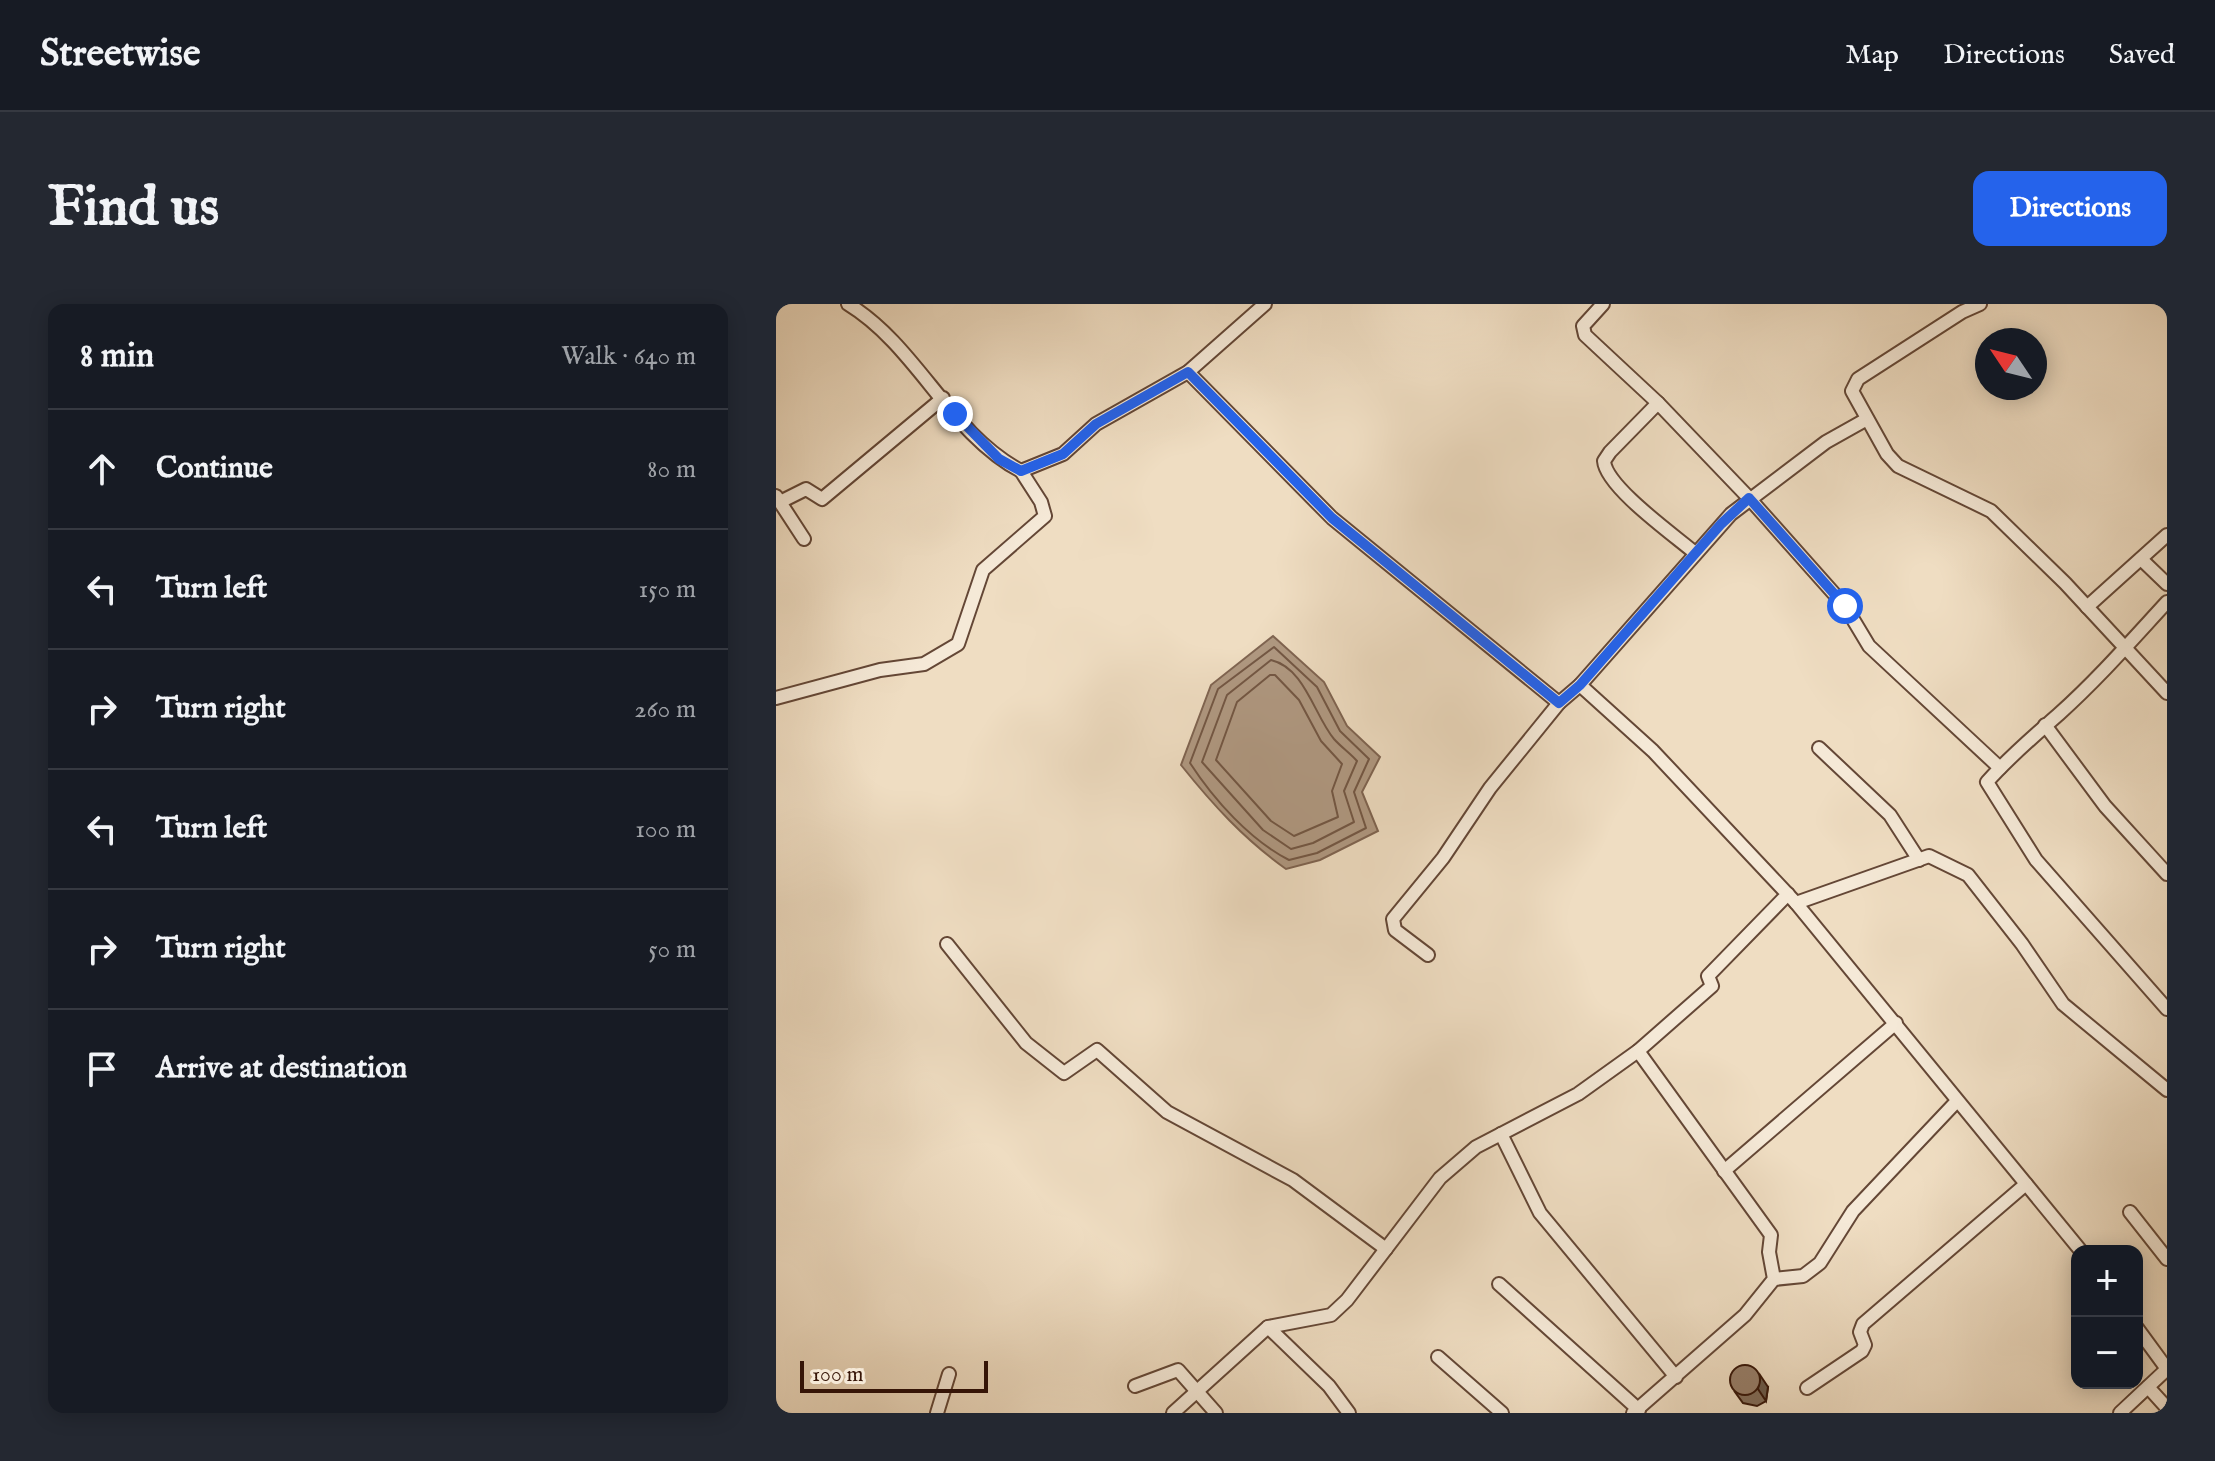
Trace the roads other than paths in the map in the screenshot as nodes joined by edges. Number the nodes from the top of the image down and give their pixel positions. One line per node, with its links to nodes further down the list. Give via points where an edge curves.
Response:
1 (848, 304): 6 (street, via 869,317)
2 (1265, 304): 5 (street)
3 (1603, 304): 7 (street, via 1582,331)
4 (1980, 304): 8 (street, via 1852,384)
5 (1188, 372): 9 (street, via 1096,424 1063,454); 23 (street, via 1332,518)
6 (943, 398): 9 (street, via 978,441); 11 (street, via 822,499 806,489)
7 (1658, 403): 10 (street); 14 (street, via 1610,452 1605,469)
8 (1867, 419): 10 (street); 18 (street, via 1898,466 1991,511)
9 (1021, 471): 22 (street, via 1045,516 983,570 958,644 924,664 880,670)
10 (1749, 498): 14 (street); 26 (street, via 1845,606 1869,646)
11 (778, 499): 13 (street)
12 (2167, 535): 15 (street)
13 (804, 539)
14 (1695, 553): 20 (street)
15 (2141, 559): 16 (street); 18 (street)
16 (2167, 584)
17 (2167, 602): 19 (street)
18 (2087, 607): 19 (street)
19 (2125, 648): 21 (street); 24 (street)
20 (1580, 685): 23 (street); 29 (street, via 1653,751)
21 (2167, 693)
22 (776, 698)
23 (1559, 703): 31 (street, via 1393,919 1395,930)
24 (2045, 725): 26 (street); 28 (street, via 2105,806)
25 (1819, 748): 27 (street, via 1890,815)
26 (2000, 768): 32 (street, via 1987,782 2036,860)
27 (1919, 860): 29 (street); 35 (street, via 1929,856 1968,875 2063,1004)
28 (2167, 874)
29 (1792, 898): 33 (street); 34 (street, via 1708,976 1712,986)
30 (947, 944): 42 (street, via 1026,1043 1064,1073 1097,1050 1167,1112 1293,1180)
31 (1428, 955)
32 (2167, 1009)
33 (1896, 1023): 36 (street); 38 (street)
34 (1638, 1051): 37 (street, via 1578,1094); 38 (street)
35 (2167, 1090)
36 (1957, 1101): 39 (street); 44 (street, via 1853,1211 1820,1263 1803,1276)
37 (1501, 1134): 42 (street, via 1476,1147 1440,1178); 51 (street, via 1540,1213)
38 (1724, 1171): 44 (street, via 1771,1235)
39 (2026, 1184): 41 (street); 54 (street, via 1863,1324 1862,1351)
40 (2130, 1212): 43 (street)
41 (2076, 1245)
42 (1386, 1249): 46 (street, via 1331,1315)
43 (2167, 1259)
44 (1774, 1279): 51 (street, via 1745,1315)
45 (1499, 1284): 57 (street)
46 (1268, 1327): 55 (street); 61 (street)
47 (2143, 1336): 49 (street)
48 (1438, 1357): 62 (street)
49 (2167, 1369): 53 (street)
50 (949, 1374): 58 (street)
51 (1676, 1377): 57 (street)
52 (1135, 1386): 55 (street, via 1178,1370)
53 (2148, 1387): 56 (street); 63 (street)
54 (1807, 1388)
55 (1197, 1390): 59 (street); 60 (street)
56 (2167, 1408)
57 (1636, 1411)
58 (937, 1413)
59 (1173, 1413)
60 (1216, 1413)
61 (1349, 1413)
62 (1502, 1413)
63 (2120, 1413)

